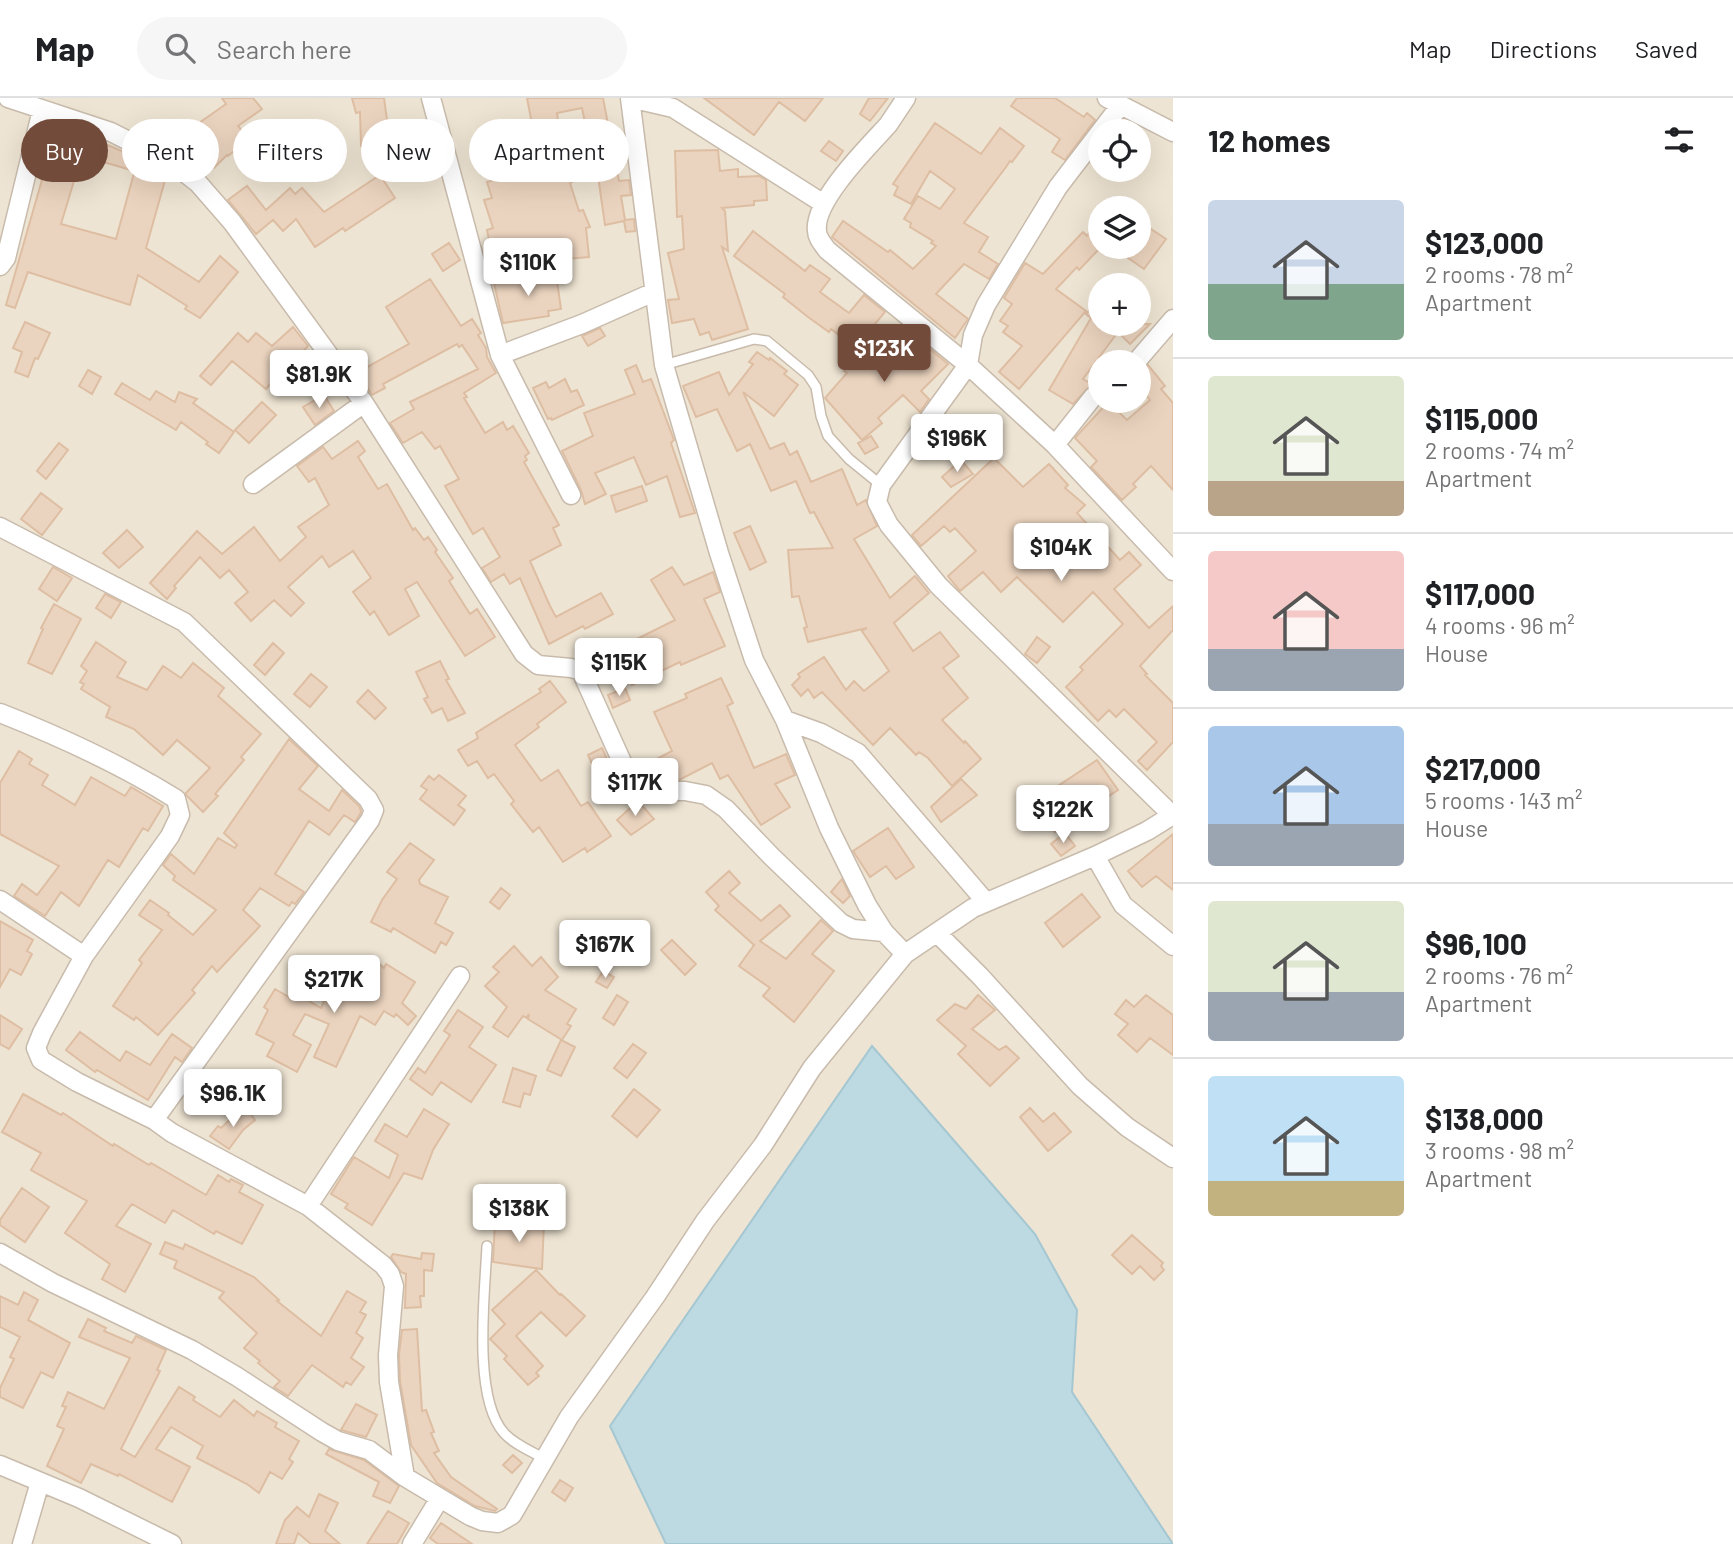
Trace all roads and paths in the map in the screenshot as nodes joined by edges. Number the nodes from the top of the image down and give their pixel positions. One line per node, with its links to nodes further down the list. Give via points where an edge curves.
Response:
1 (8, 98): 6 (street)
2 (431, 98): 13 (street)
3 (630, 98): 8 (street, via 673,108); 10 (street)
4 (906, 98): 8 (street)
5 (1113, 102): 7 (street); 15 (street, via 986,305 973,335)
6 (36, 105): 9 (street, via 6,258); 16 (street, via 149,150 198,183 232,222)
7 (1173, 132)
8 (824, 204): 15 (street, via 816,230 827,250)
9 (0, 266)
10 (654, 292): 13 (street); 14 (street)
11 (1173, 319): 12 (street)
12 (1146, 350)
13 (500, 355): 21 (street)
14 (664, 365): 20 (lane, via 754,339 767,341 816,387 828,436); 25 (street, via 754,660)
15 (968, 365): 18 (street); 20 (street)
16 (364, 403): 19 (street); 30 (street, via 524,654 538,665 581,671 627,773 643,786 660,791 706,795 726,809 841,923)
17 (1088, 403): 18 (street)
18 (1055, 444): 23 (street)
19 (253, 484)
20 (881, 485): 26 (street, via 877,502 889,525 939,586)
21 (570, 495)
22 (0, 527): 36 (street, via 184,622 368,799 374,810)
23 (1172, 567)
24 (0, 713): 34 (street, via 94,753 176,799 180,815 170,836)
25 (785, 720): 29 (street, via 858,753); 30 (street, via 829,828)
26 (1172, 815): 27 (street)
27 (1095, 856): 29 (street); 32 (street, via 1123,905)
28 (0, 900): 34 (street)
29 (986, 902): 31 (street)
30 (884, 932): 33 (street)
31 (937, 933): 33 (street); 37 (street, via 1080,1086 1127,1127)
32 (1173, 946)
33 (905, 954): 41 (street, via 812,1068 569,1417)
34 (84, 956): 36 (street, via 41,1033 36,1048 41,1060)
35 (460, 976): 38 (street)
36 (154, 1120): 38 (street)
37 (1173, 1157)
38 (308, 1206): 43 (street, via 383,1265 394,1286 389,1382)
39 (487, 1246): 41 (lane, via 482,1337 489,1399 502,1431)
40 (0, 1253): 43 (street, via 192,1350 322,1432 369,1450)
41 (545, 1459): 45 (street, via 512,1515 498,1523 482,1521)
42 (0, 1465): 44 (street)
43 (405, 1477): 45 (street)
44 (40, 1482): 46 (street); 47 (street)
45 (440, 1498): 48 (street)
46 (22, 1544)
47 (172, 1544)
48 (412, 1544)

